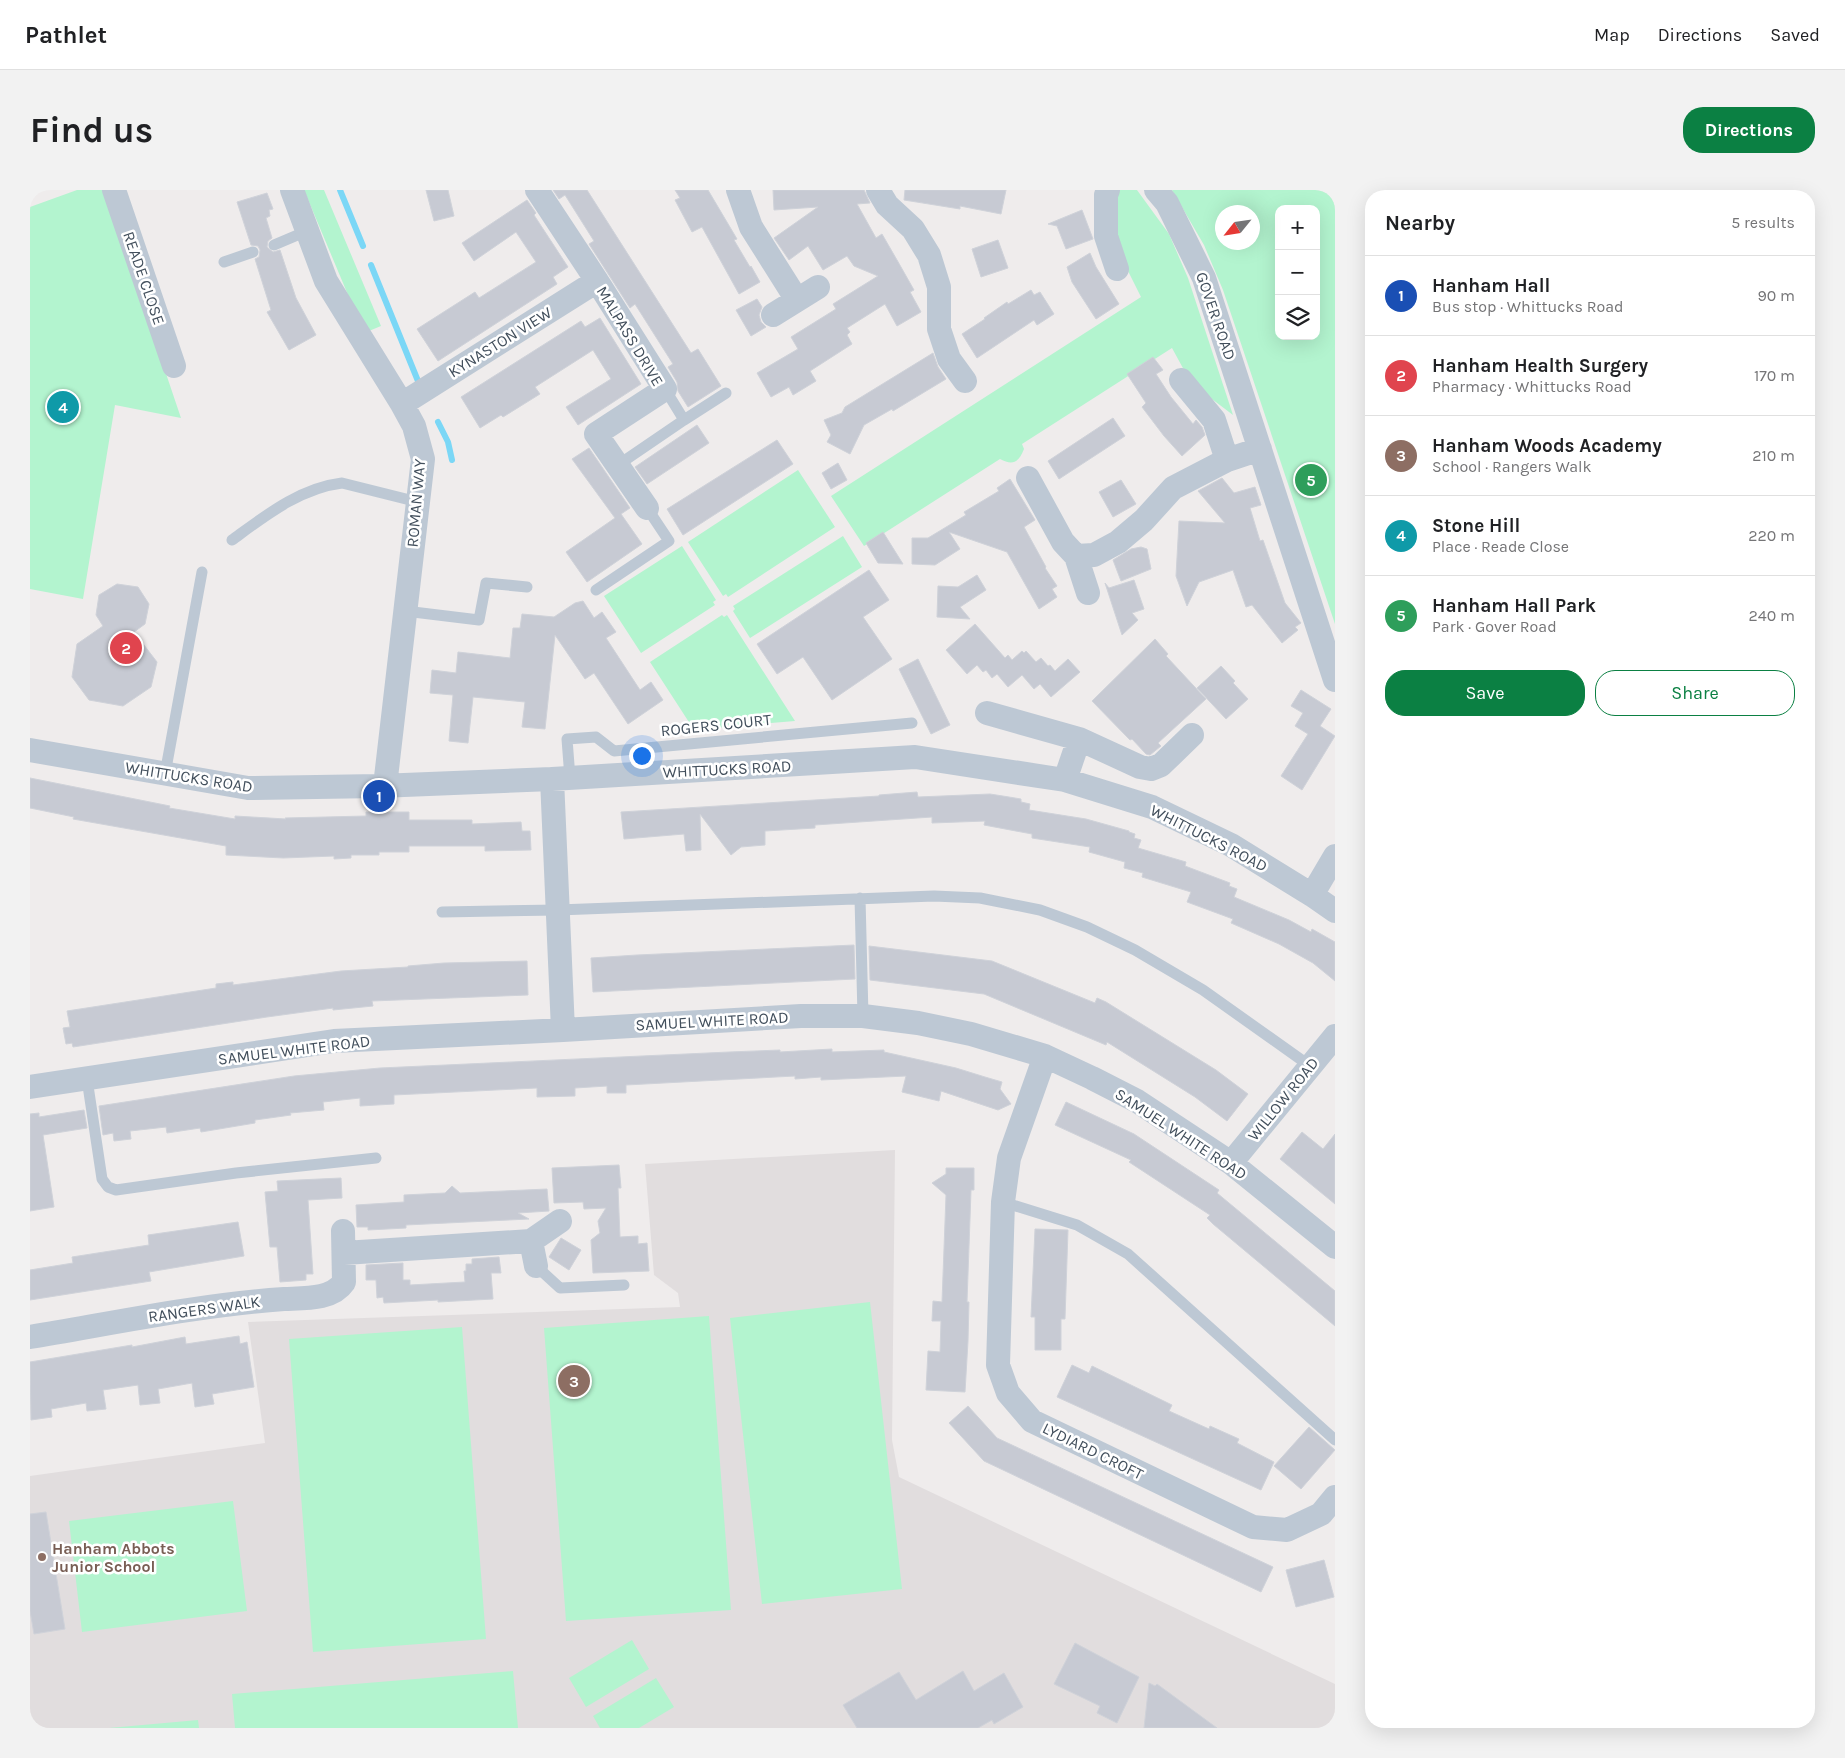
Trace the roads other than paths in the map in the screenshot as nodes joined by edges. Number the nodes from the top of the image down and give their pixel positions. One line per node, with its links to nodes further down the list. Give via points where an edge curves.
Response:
1 (114, 190): 17 (street, READE CLOSE)
2 (292, 190): 8 (street, ROMAN WAY)
3 (537, 190): 13 (street, MALPASS DRIVE)
4 (738, 190): 15 (street, via 751,227)
5 (878, 190): 19 (street, via 887,206 913,229 929,255 939,287 939,329 948,360)
6 (1108, 190): 12 (street, via 1106,236)
7 (1156, 190): 24 (street, GOVER ROAD, via 1167,203 1204,278)
8 (307, 231): 9 (lane); 22 (street, ROMAN WAY, via 326,282)
9 (274, 245)
10 (253, 252): 11 (lane)
11 (224, 262)
12 (1117, 269)
13 (597, 281): 20 (street, MALPASS DRIVE); 22 (street, KYNASTON VIEW)
14 (818, 287): 15 (street)
15 (797, 300): 16 (street)
16 (773, 315)
17 (174, 366)
18 (1181, 380): 25 (street, via 1214,420)
19 (965, 381)
20 (665, 389): 23 (lane); 26 (street, MALPASS DRIVE, via 596,434)
21 (726, 393): 23 (lane)
22 (402, 404): 28 (street, ROMAN WAY, via 414,426 423,459)
23 (684, 420): 26 (lane)
24 (1260, 449): 25 (street); 37 (street, GOVER ROAD)
25 (1227, 460): 31 (street, via 1173,488 1144,520 1118,542 1094,555)
26 (618, 465): 29 (street, MALPASS DRIVE)
27 (1028, 478): 31 (street, via 1063,542)
28 (418, 502): 30 (lane, via 342,483 333,484 285,502); 36 (street, ROMAN WAY)
29 (647, 508): 34 (lane, via 669,541)
30 (232, 540)
31 (1076, 556): 35 (street)
32 (202, 572): 43 (lane)
33 (527, 587): 36 (lane, via 486,583 479,620)
34 (596, 590)
35 (1088, 593)
36 (405, 611): 46 (street, ROMAN WAY)
37 (1335, 680)
38 (987, 713): 41 (street)
39 (912, 722): 44 (lane, ROGERS COURT, via 614,751 596,737 567,739)
40 (1192, 735): 41 (street, via 1161,765 1151,769)
41 (1079, 739): 45 (street)
42 (30, 750): 43 (street, WHITTUCKS ROAD)
43 (165, 774): 46 (street, WHITTUCKS ROAD, via 248,788)
44 (561, 779): 45 (street, WHITTUCKS ROAD, via 915,757); 46 (street, WHITTUCKS ROAD); 50 (street)
45 (1065, 780): 48 (street, WHITTUCKS ROAD, via 1152,807 1231,845)
46 (385, 786)
47 (1335, 856): 48 (street)
48 (1312, 895): 51 (street, WHITTUCKS ROAD)
49 (860, 898): 50 (lane); 53 (lane); 57 (lane, via 980,898 1040,910 1087,926 1203,990)
50 (558, 910): 52 (lane); 54 (street)
51 (1335, 911)
52 (442, 912)
53 (863, 1016): 54 (street, SAMUEL WHITE ROAD, via 801,1016); 56 (street, SAMUEL WHITE ROAD, via 971,1034)
54 (563, 1030): 58 (street, SAMUEL WHITE ROAD, via 334,1041)
55 (1335, 1036): 57 (street, WILLOW ROAD)
56 (1045, 1056): 61 (street, SAMUEL WHITE ROAD, via 1137,1101); 62 (street, LYDIARD CROFT, via 1009,1158)
57 (1310, 1066): 61 (street, WILLOW ROAD)
58 (87, 1079): 59 (street, SAMUEL WHITE ROAD); 60 (lane, via 102,1179 108,1187 116,1190)
59 (30, 1087)
60 (376, 1158)
61 (1231, 1163): 65 (street, SAMUEL WHITE ROAD)
62 (1003, 1202): 69 (lane, via 1076,1225 1128,1254); 70 (street, LYDIARD CROFT, via 998,1365 1008,1393 1032,1421 1253,1527 1287,1530 1320,1514)
63 (560, 1221): 64 (street)
64 (531, 1241): 66 (street); 68 (street, RANGERS WALK, via 344,1242 344,1282 333,1293 236,1302)
65 (1335, 1247)
66 (536, 1266): 67 (lane, via 560,1288)
67 (624, 1285)
68 (30, 1337)
69 (1335, 1440)
70 (1335, 1497)

